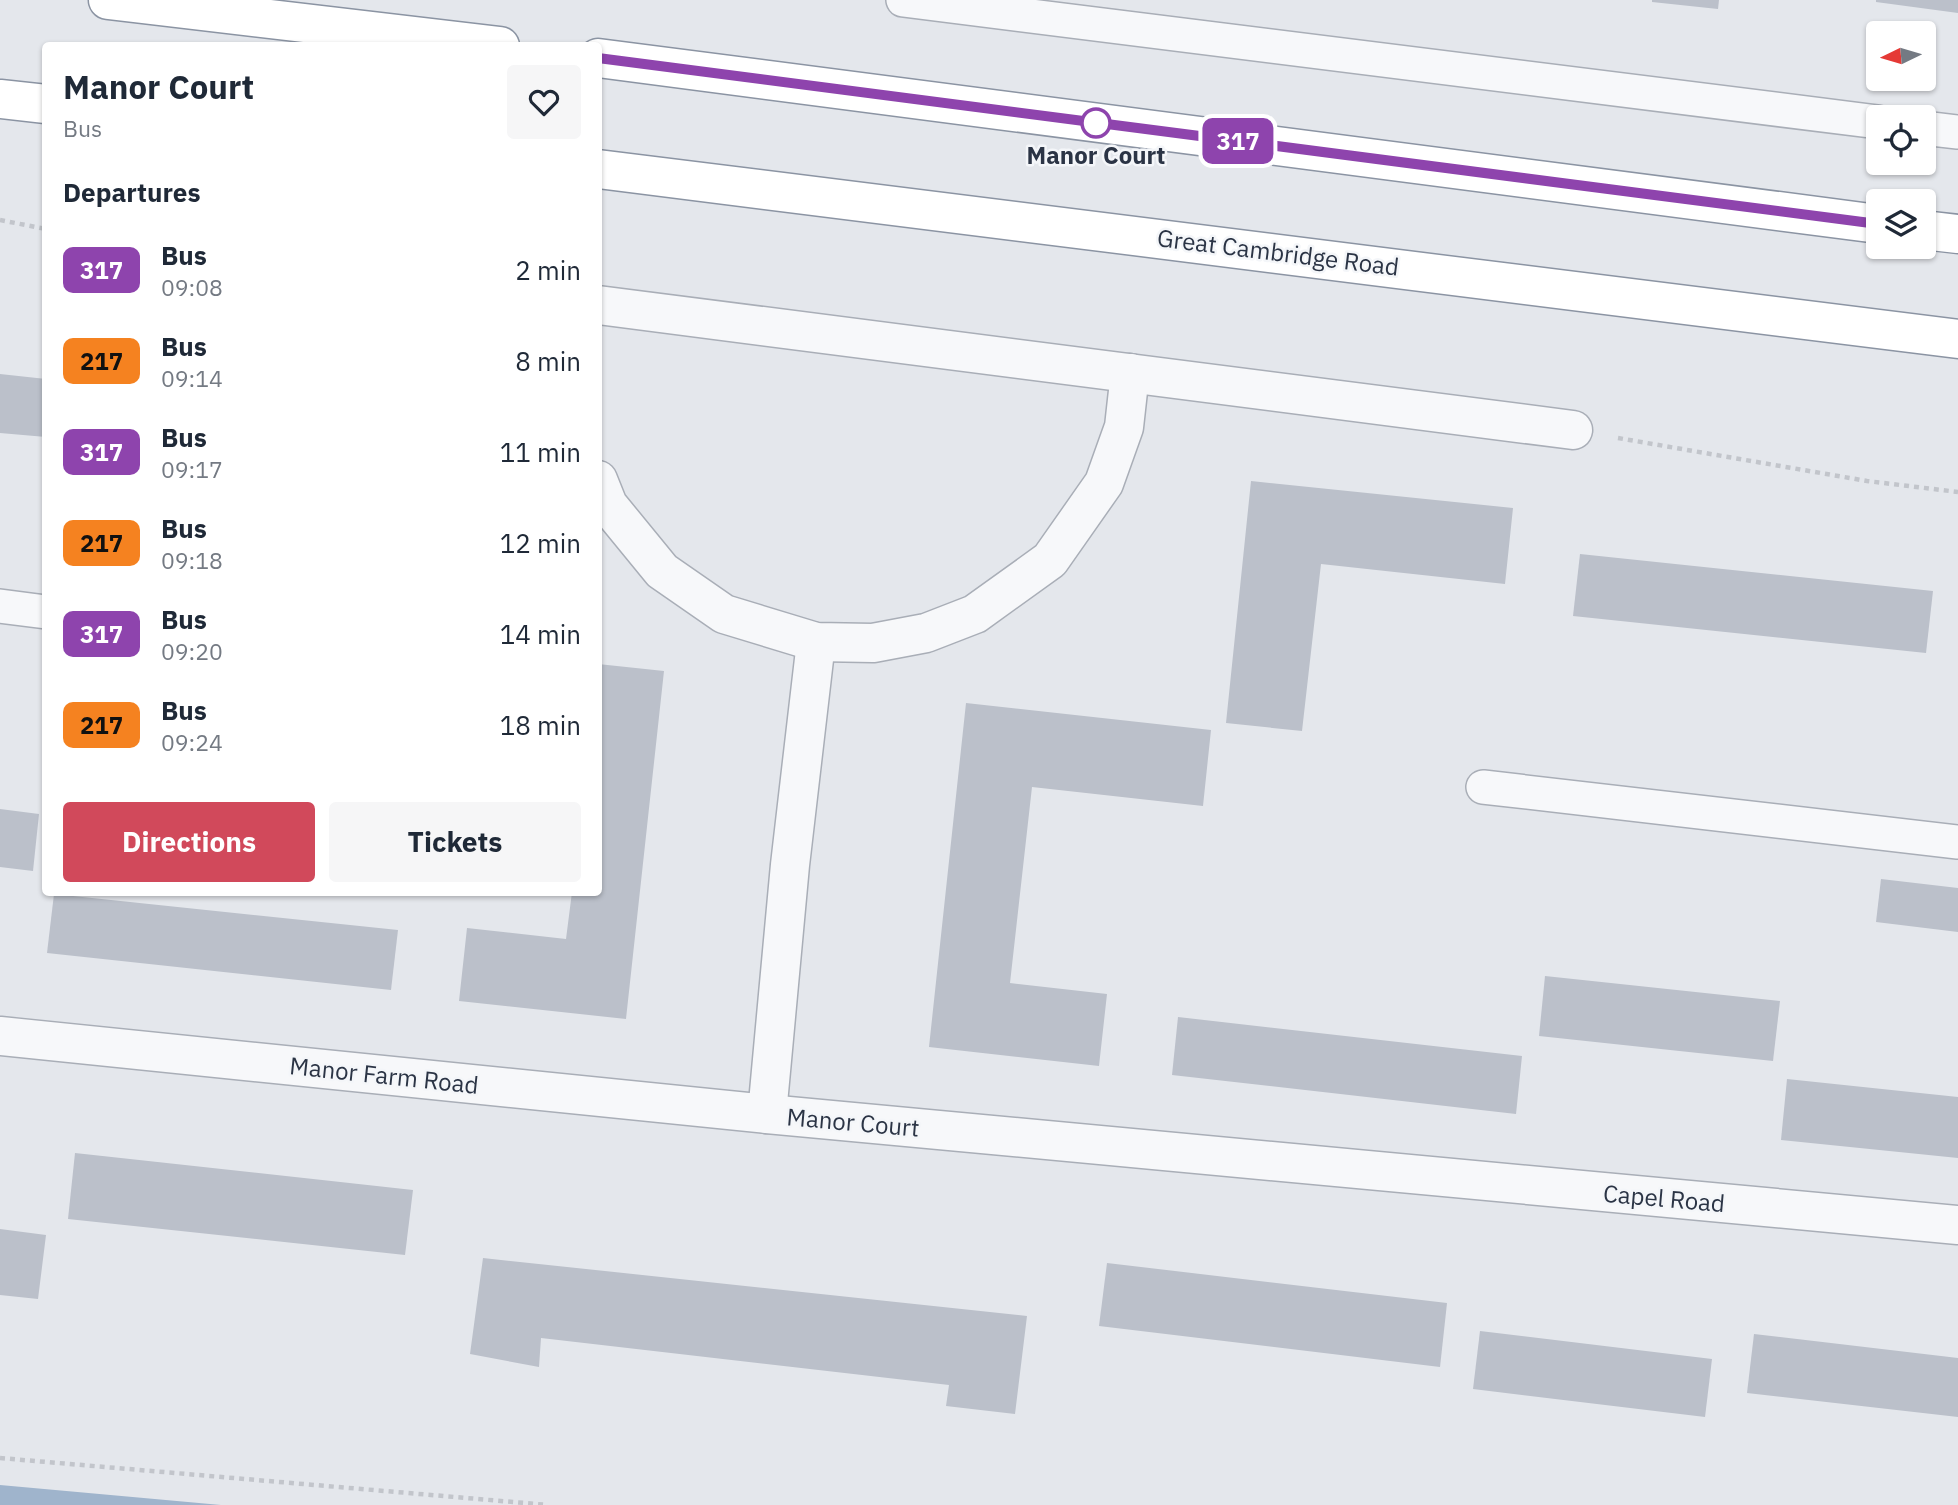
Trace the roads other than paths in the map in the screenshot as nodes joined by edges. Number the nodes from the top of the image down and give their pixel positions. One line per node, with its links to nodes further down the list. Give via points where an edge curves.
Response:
1 (108, 0): 3 (highway)
2 (903, 0): 7 (lane)
3 (466, 42)
4 (602, 59): 11 (highway)
5 (0, 99): 6 (highway)
6 (42, 104)
7 (1866, 120)
8 (1936, 129): 9 (lane)
9 (1958, 132)
10 (602, 170): 15 (highway, Great Cambridge Road)
11 (1866, 222)
12 (1936, 231): 13 (highway)
13 (1958, 234)
14 (602, 306): 16 (street)
15 (1958, 339)
16 (1130, 373): 17 (street); 21 (street, via 1124,427 1104,483 1050,560 975,614 926,633 873,643)
17 (1573, 430)
18 (602, 490): 21 (street, via 608,505 662,571 724,614)
19 (0, 607): 20 (lane)
20 (42, 612)
21 (816, 642): 25 (street, Manor Court)
22 (1483, 787): 23 (lane)
23 (1958, 842)
24 (0, 1036): 25 (street, Manor Farm Road)
25 (768, 1114): 26 (street, Manor Court)
26 (1370, 1172): 27 (street, Capel Road)
27 (1958, 1226)

